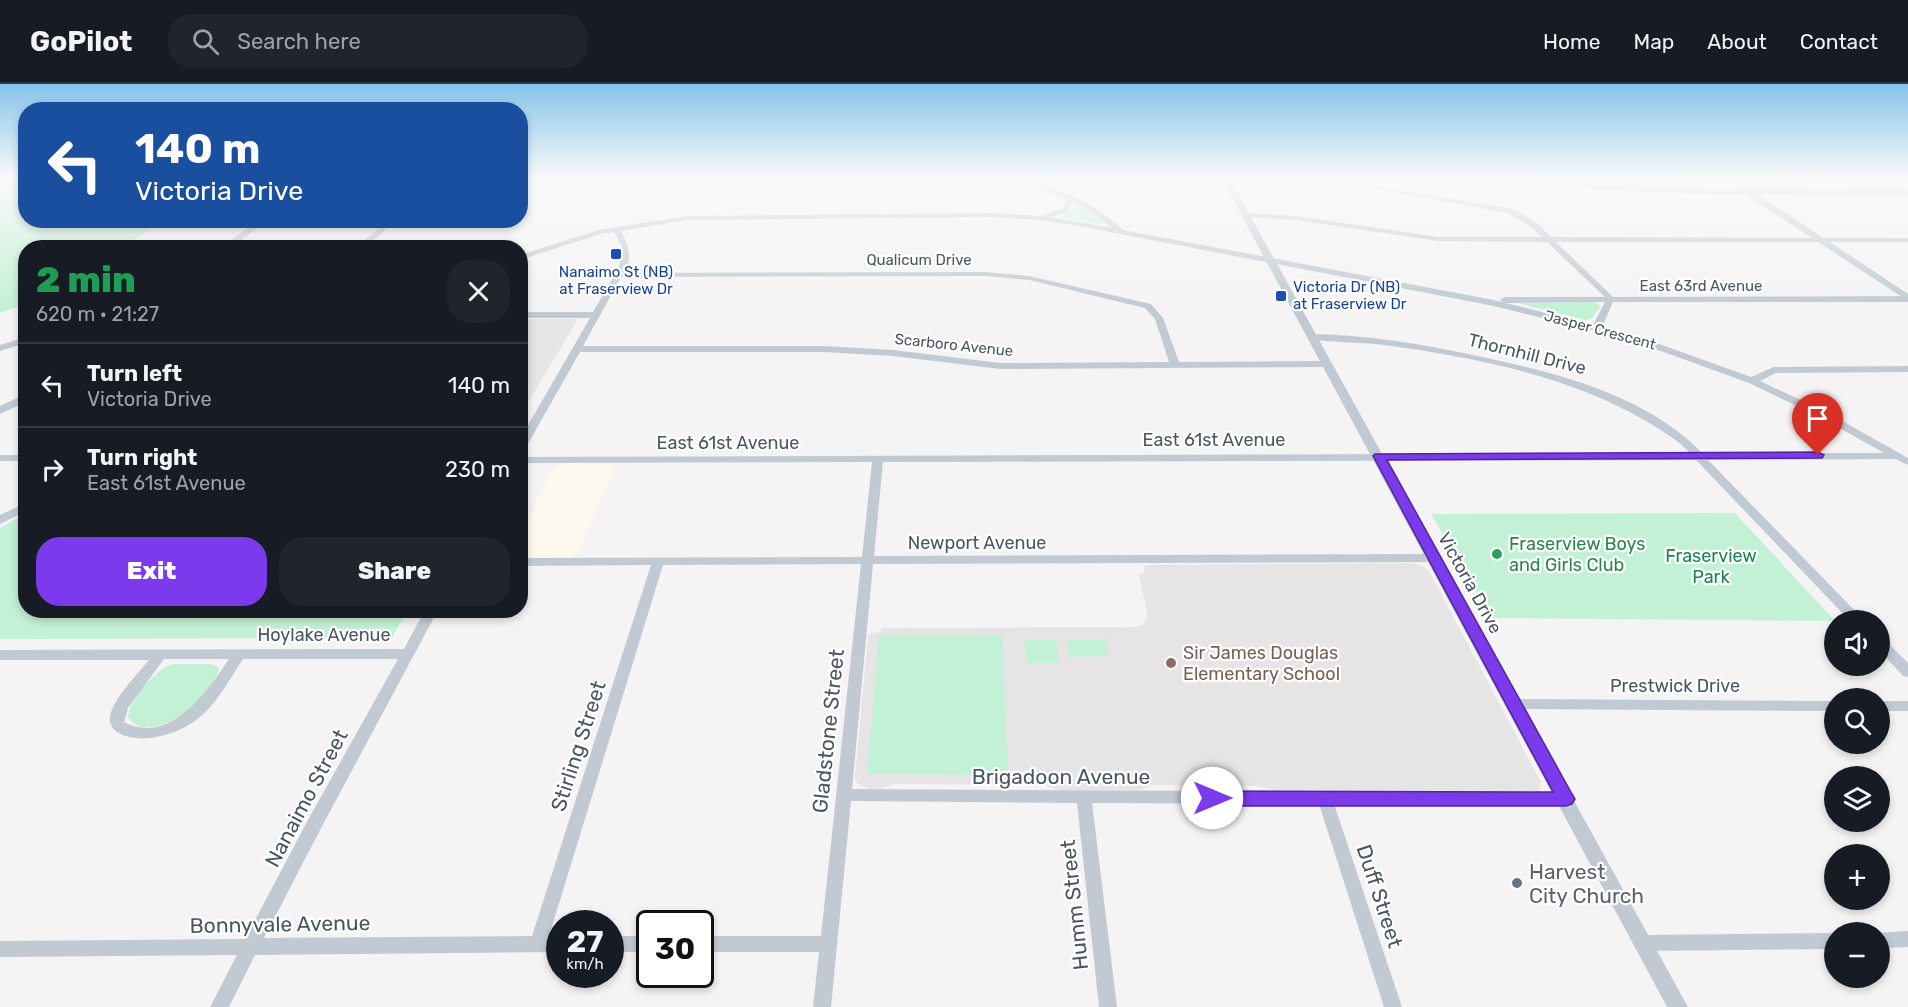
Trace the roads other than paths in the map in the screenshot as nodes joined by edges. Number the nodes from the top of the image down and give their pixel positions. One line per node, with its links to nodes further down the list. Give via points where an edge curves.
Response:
1 (651, 222): 10 (street, Jasper Crescent)
2 (1065, 222): 11 (street, Jasper Crescent)
3 (1110, 222): 11 (street)
4 (1250, 222): 18 (street, Victoria Drive)
5 (1327, 222): 14 (street, via 1417,237)
6 (1529, 222): 14 (street)
7 (1793, 222): 15 (street)
8 (253, 228): 12 (street)
9 (384, 228): 13 (street)
10 (616, 228): 17 (street, Jasper Crescent); 19 (street, via 626,247)
11 (1120, 231): 18 (street, Jasper Crescent)
12 (236, 240)
13 (369, 240)
14 (1549, 240): 15 (street); 21 (street)
15 (1820, 240): 16 (street); 20 (street)
16 (1908, 240)
17 (528, 255)
18 (1271, 261): 22 (street, Jasper Crescent); 26 (street, Victoria Drive)
19 (619, 274): 24 (street); 31 (street, Qualicum Drive, via 986,274 1029,278 1148,306 1159,318)
20 (1908, 298): 21 (street, East 63rd Avenue)
21 (1610, 300): 22 (street, East 63rd Avenue); 25 (street)
22 (1494, 303): 25 (street, Jasper Crescent)
23 (528, 315): 24 (street)
24 (596, 315): 29 (street)
25 (1597, 327): 33 (street, Jasper Crescent, via 1679,352)
26 (1314, 337): 30 (street, Victoria Drive); 38 (street, Thornhill Drive, via 1394,343 1569,381 1648,416)
27 (18, 342): 28 (street)
28 (0, 348)
29 (576, 349): 31 (street, Scarboro Avenue, via 824,349 1000,366); 36 (street)
30 (1329, 364): 31 (street, Scarboro Avenue); 37 (street, Victoria Drive)
31 (1175, 365)
32 (1908, 369): 33 (street, via 1774,370)
33 (1752, 381): 41 (street, Jasper Crescent)
34 (18, 401): 35 (street)
35 (0, 411)
36 (528, 435)
37 (1379, 456): 38 (street, East 61st Avenue); 42 (street, East 61st Avenue); 46 (street, Victoria Drive)
38 (1699, 456): 41 (street, East 61st Avenue); 50 (street, Thornhill Drive)
39 (0, 458): 40 (street)
40 (18, 458)
41 (1905, 458)
42 (878, 459): 43 (street, East 61st Avenue); 47 (street, Gladstone Street)
43 (528, 460)
44 (18, 510): 45 (street)
45 (0, 520)
46 (1434, 558): 47 (street, Newport Avenue); 58 (street, Victoria Drive)
47 (867, 561): 49 (street, Newport Avenue); 62 (street, Gladstone Street)
48 (528, 562): 49 (street, Newport Avenue)
49 (658, 562): 70 (street, Stirling Street)
50 (1847, 610)
51 (428, 618): 53 (street, Nanaimo Street)
52 (1890, 653): 57 (street)
53 (408, 654): 55 (street, Hoylake Avenue); 74 (street, Nanaimo Street)
54 (160, 655): 55 (street, Hoylake Avenue); 55 (street, Hoylake Avenue, via 118,713 117,725 125,731 151,732 187,719 204,703); 56 (street, Hoylake Avenue)
55 (239, 655)
56 (0, 656)
57 (1908, 672)
58 (1515, 704): 59 (street, Prestwick Drive); 65 (street, Victoria Drive)
59 (1824, 706)
60 (1890, 706): 61 (street)
61 (1908, 706)
62 (844, 795): 63 (street, Brigadoon Avenue); 73 (street, Gladstone Street)
63 (1084, 797): 64 (street, Brigadoon Avenue); 78 (street, Humm Street)
64 (1325, 799): 65 (street, Brigadoon Avenue); 79 (street, Duff Street)
65 (1566, 799): 69 (street, Victoria Drive)
66 (1908, 939): 67 (street)
67 (1890, 940)
68 (1824, 941): 69 (street)
69 (1644, 943): 80 (street, Victoria Drive)
70 (538, 944): 71 (street, Bonnyvale Avenue); 74 (street, Bonnyvale Avenue)
71 (546, 944)
72 (714, 944): 73 (street)
73 (828, 944): 77 (street, Gladstone Street)
74 (251, 947): 75 (street, Bonnyvale Avenue); 76 (street, Nanaimo Street)
75 (0, 949)
76 (219, 1007)
77 (822, 1007)
78 (1108, 1007)
79 (1393, 1007)
80 (1678, 1007)

